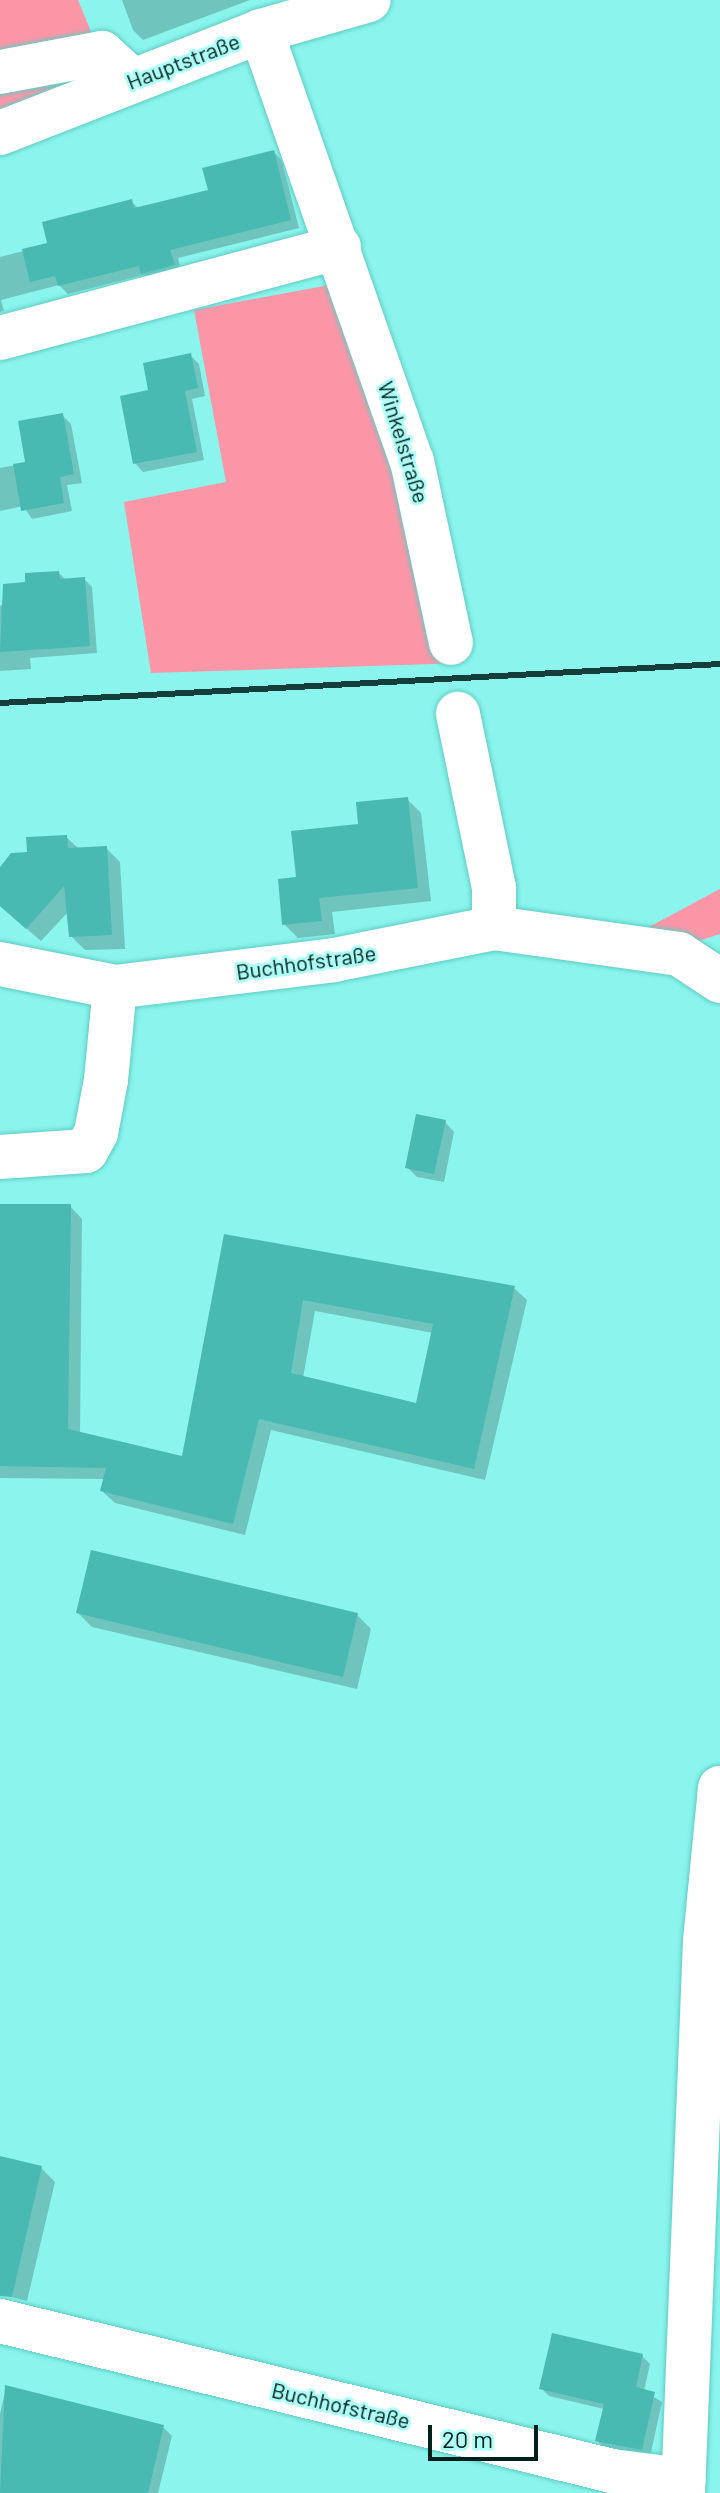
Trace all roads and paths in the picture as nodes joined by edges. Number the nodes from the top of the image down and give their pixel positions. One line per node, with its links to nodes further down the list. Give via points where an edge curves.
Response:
1 (369, 0): 2 (street, Hauptstraße)
2 (261, 31): 4 (street, Hauptstraße); 6 (street, Winkelstraße)
3 (0, 72): 4 (street, via 102,53)
4 (132, 80): 5 (street, Hauptstraße)
5 (0, 133)
6 (339, 247): 7 (street); 8 (street, Winkelstraße, via 423,498)
7 (0, 338)
8 (451, 643)
9 (458, 714): 10 (street, via 494,888)
10 (494, 928): 12 (street, Buchhofstraße, via 679,954); 13 (street, Buchhofstraße, via 334,960)
11 (0, 964): 13 (street, Buchhofstraße)
12 (720, 981)
13 (115, 987): 14 (street, via 106,1080 96,1133 86,1151)
14 (0, 1157)
15 (720, 1788): 17 (street, Buchhofstraße, via 705,1941)
16 (0, 2321): 17 (street, Buchhofstraße)
17 (683, 2487)

